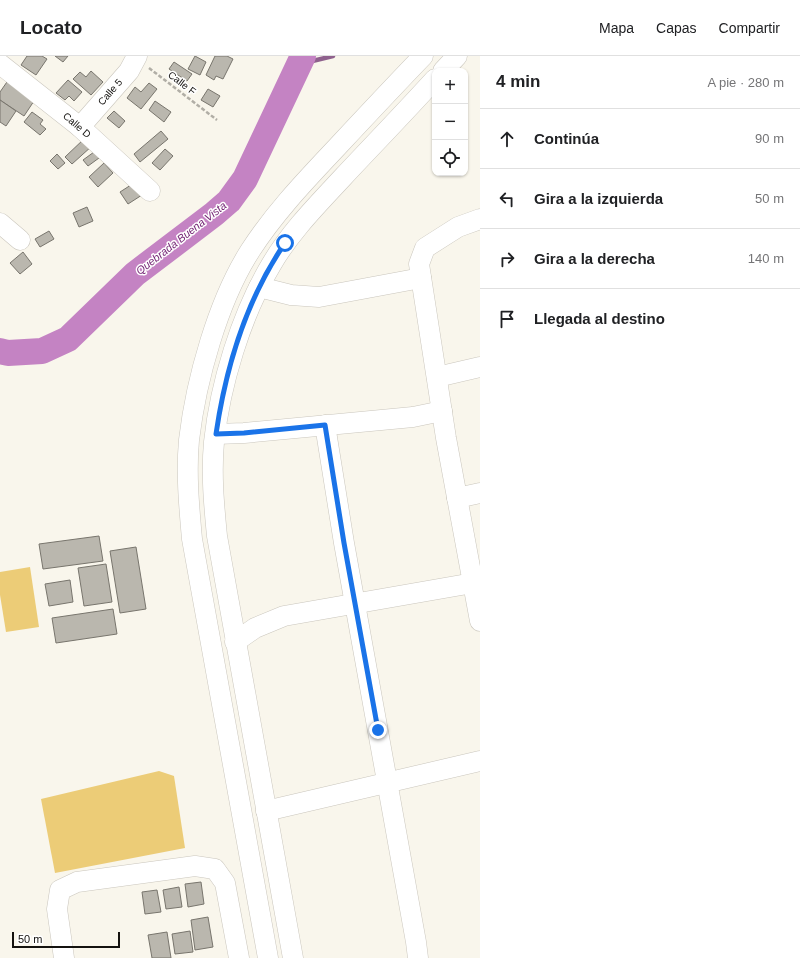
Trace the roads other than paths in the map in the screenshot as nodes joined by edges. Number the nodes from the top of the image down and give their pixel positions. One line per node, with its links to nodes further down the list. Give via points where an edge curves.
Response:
1 (423, 56): 28 (street, via 296,192 250,252 218,319 203,368 194,411 188,471 192,539)
2 (457, 56): 5 (street)
3 (137, 57): 7 (street, Calle 5, via 121,81)
4 (6, 62): 7 (street, Calle D)
5 (446, 68)
6 (432, 82): 13 (street, via 301,224 271,264)
7 (80, 127): 8 (street, Calle D)
8 (150, 191)
9 (480, 219): 12 (street, via 458,227 426,248 419,264)
10 (0, 223): 11 (street)
11 (20, 240)
12 (421, 278): 13 (street, via 319,297 291,295); 15 (street)
13 (259, 287): 18 (street, via 234,351)
14 (480, 367): 15 (street)
15 (437, 377): 16 (street)
16 (442, 411): 17 (street, via 413,417); 20 (street)
17 (325, 425): 18 (street); 22 (street)
18 (216, 434): 24 (street, via 213,498)
19 (480, 493): 20 (street)
20 (457, 498): 21 (street)
21 (473, 583): 22 (street); 23 (street)
22 (355, 604): 24 (street, via 284,616 255,628); 26 (street)
23 (480, 616)
24 (235, 642): 27 (street)
25 (480, 762): 26 (street)
26 (387, 783): 27 (street); 34 (street)
27 (266, 811): 33 (street)
28 (260, 916): 29 (street); 32 (street)
29 (232, 917): 30 (street, via 226,883 215,869 195,866 77,882 60,890 57,909); 31 (street)
30 (64, 958)
31 (239, 958)
32 (268, 958)
33 (293, 958)
34 (418, 958)

